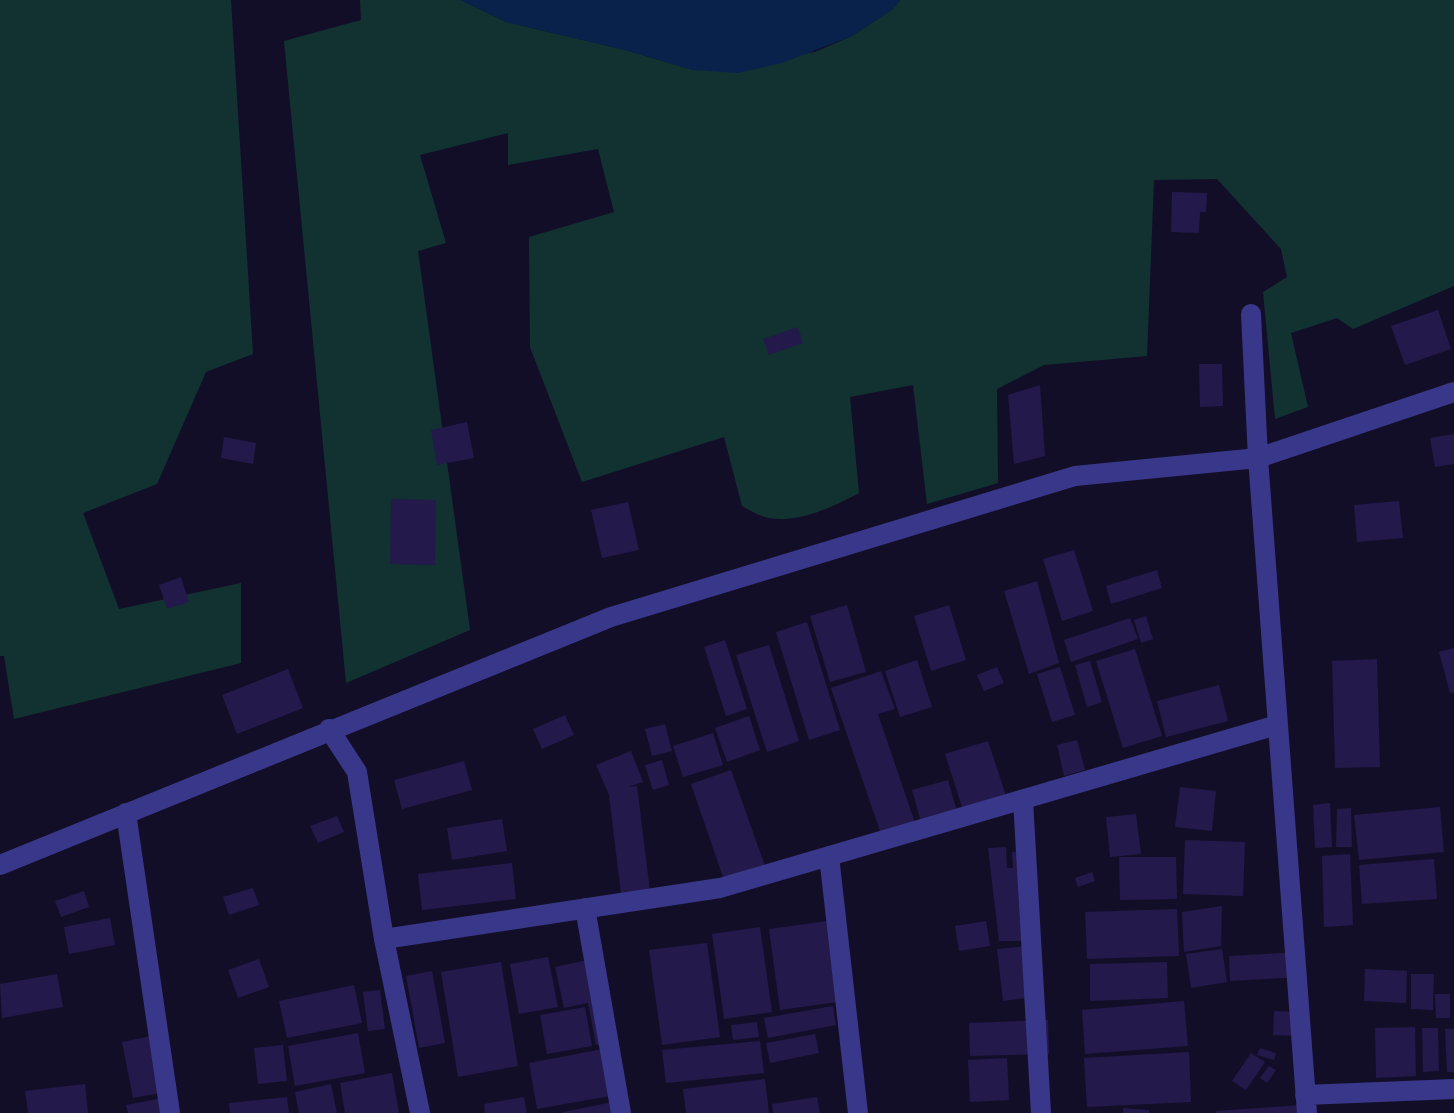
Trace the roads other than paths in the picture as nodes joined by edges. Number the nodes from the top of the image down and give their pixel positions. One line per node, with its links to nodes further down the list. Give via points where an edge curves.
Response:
1 (1251, 314): 3 (street)
2 (1454, 392): 3 (street)
3 (1258, 458): 4 (street); 5 (street, via 1075,476 611,617)
4 (1277, 725): 6 (street); 13 (street)
5 (329, 729): 7 (street); 11 (street, via 357,772)
6 (1023, 800): 8 (street); 18 (street)
7 (126, 813): 9 (street); 14 (street)
8 (829, 856): 10 (street, via 720,888); 17 (street)
9 (0, 865)
10 (585, 908): 11 (street); 16 (street)
11 (384, 939): 15 (street)
12 (1454, 1089): 13 (street)
13 (1306, 1104)
14 (170, 1113)
15 (420, 1113)
16 (621, 1113)
17 (858, 1113)
18 (1041, 1113)

